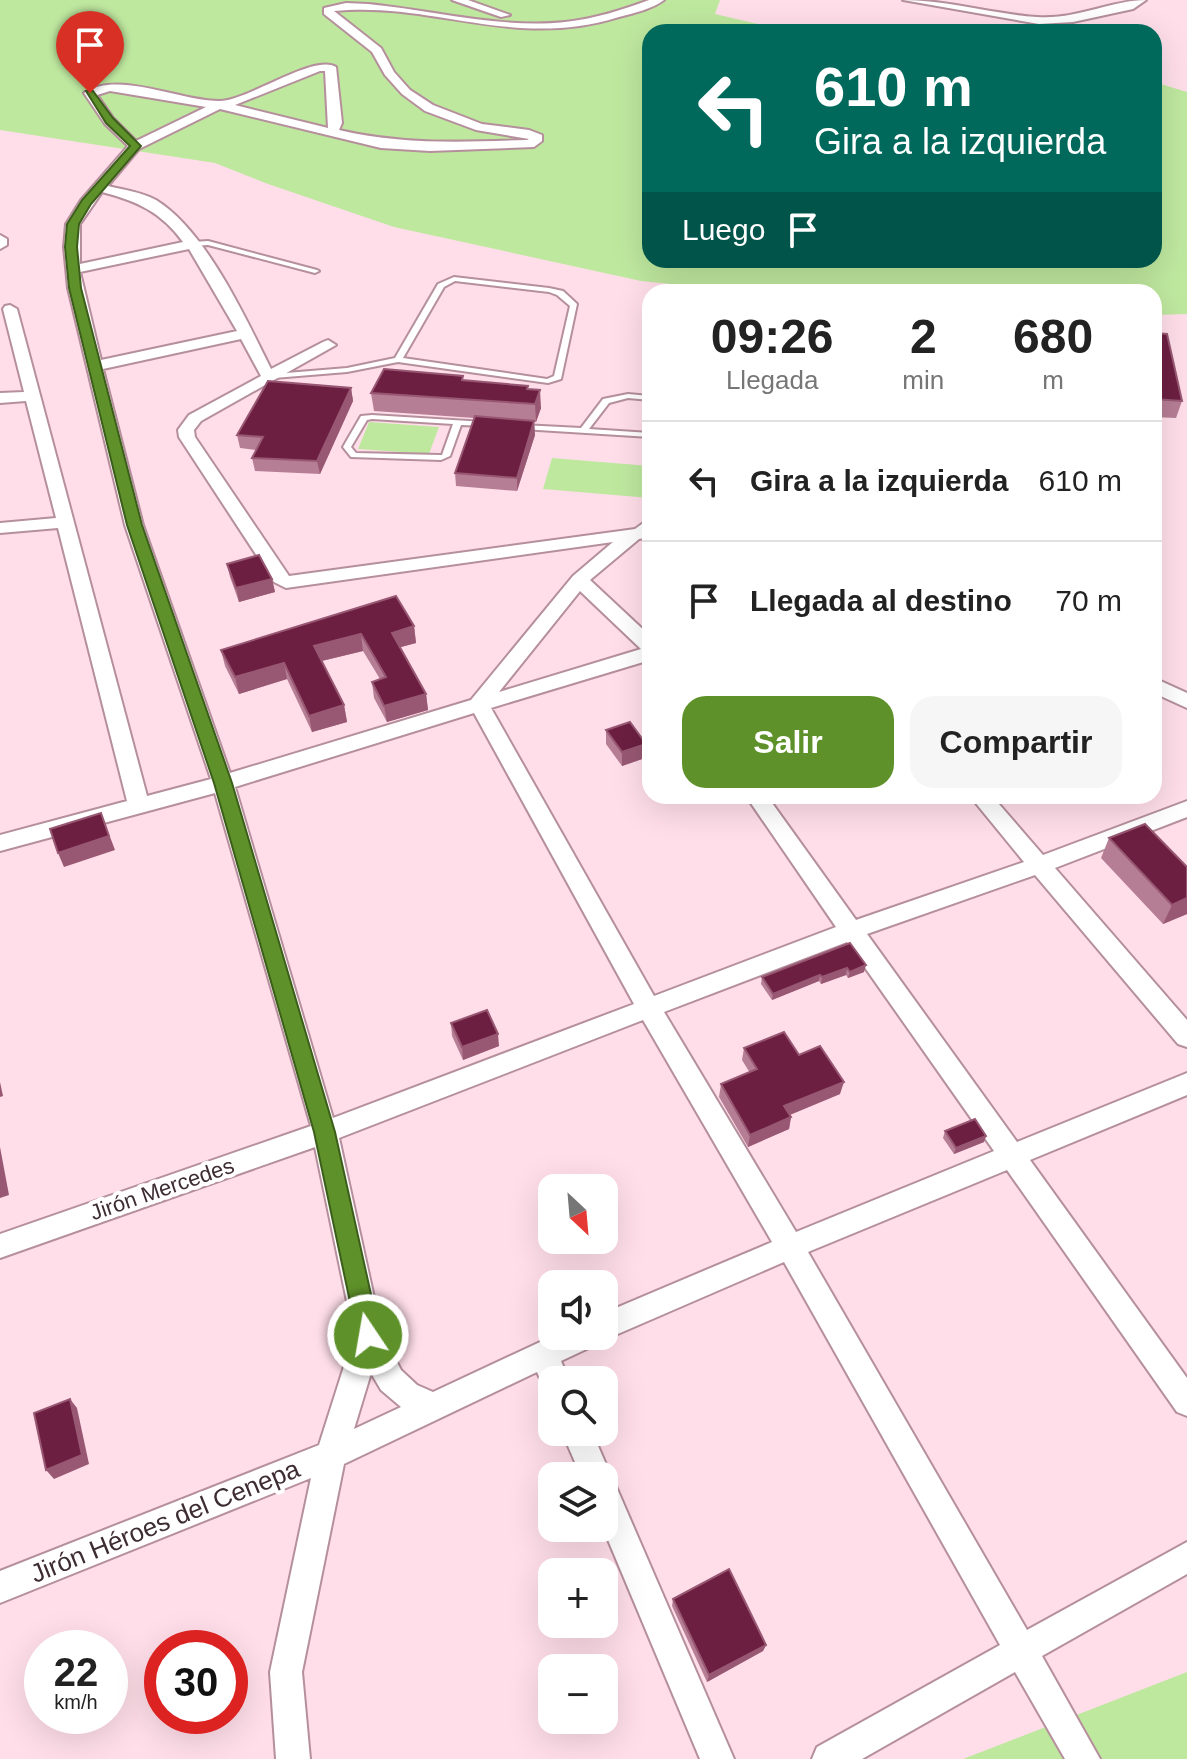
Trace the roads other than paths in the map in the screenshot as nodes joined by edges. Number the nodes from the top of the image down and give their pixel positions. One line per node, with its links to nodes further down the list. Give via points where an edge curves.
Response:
1 (457, 0): 8 (street, via 512,17)
2 (659, 0): 8 (street)
3 (908, 0): 4 (street, via 1057,22)
4 (1141, 0)
5 (338, 2): 6 (street); 7 (street, via 328,12)
6 (395, 4): 7 (street); 8 (street, via 495,24)
7 (340, 19): 11 (street, via 377,50 406,92 429,108 480,127 538,138 530,144 403,147)
8 (579, 26)
9 (219, 105): 10 (street); 12 (street); 12 (street, via 110,87 90,93)
10 (246, 105): 11 (street); 11 (street, via 318,68 330,67)
11 (333, 131)
12 (135, 146): 13 (street)
13 (101, 188): 14 (street, via 156,206); 15 (street, via 73,224)
14 (193, 244): 15 (street); 16 (lane, via 208,243); 18 (street)
15 (74, 269): 21 (street)
16 (315, 271)
17 (10, 309): 23 (street)
18 (246, 334): 21 (street); 22 (street, via 265,372)
19 (328, 345): 22 (street)
20 (398, 360): 20 (lane, via 441,286 454,279 549,290 574,306 558,377 548,381); 22 (lane)
21 (94, 366): 40 (street, via 134,525)
22 (274, 376): 33 (street, via 195,418 186,430 286,582)
23 (34, 396): 25 (street); 31 (street)
24 (642, 397): 29 (lane, via 606,401)
25 (0, 398)
26 (458, 422): 26 (lane, via 364,418 347,447 354,455 441,458); 27 (lane)
27 (489, 424)
28 (505, 425): 29 (lane)
29 (584, 430): 30 (lane)
30 (642, 434)
31 (64, 522): 32 (street); 43 (street)
32 (0, 528)
33 (642, 533): 34 (street)
34 (579, 580): 35 (street); 39 (street)
35 (642, 639)
36 (642, 655): 39 (street)
37 (1162, 689): 38 (street)
38 (1187, 701)
39 (479, 704): 40 (street); 48 (street)
40 (223, 783): 43 (street); 51 (street)
41 (762, 804): 47 (street)
42 (987, 804): 46 (street)
43 (139, 805): 45 (street)
44 (1187, 809): 46 (street, Jirón Mercedes)
45 (0, 843)
46 (1039, 865): 47 (street, Jirón Mercedes); 49 (street)
47 (850, 931): 48 (street, Jirón Mercedes); 52 (street)
48 (648, 1007): 51 (street, Jirón Mercedes); 54 (street)
49 (1187, 1037)
50 (1187, 1084): 52 (street)
51 (325, 1132): 53 (street, Jirón Mercedes); 56 (street)
52 (1010, 1156): 54 (street); 60 (street)
53 (0, 1246)
54 (790, 1247): 55 (street); 66 (street)
55 (618, 1321)
56 (368, 1335): 61 (street, via 389,1381 412,1400); 62 (street)
57 (550, 1350): 58 (street, Jirón Héroes del Cenepa)
58 (543, 1353): 59 (street); 61 (street, Jirón Héroes del Cenepa)
59 (549, 1366)
60 (1187, 1402)
61 (433, 1406): 62 (street, Jirón Héroes del Cenepa)
62 (331, 1455): 65 (street, Jirón Héroes del Cenepa); 67 (street, via 286,1672)
63 (618, 1528): 68 (street)
64 (1187, 1557): 66 (street)
65 (0, 1587)
66 (1020, 1650): 69 (street); 70 (street)
67 (293, 1759)
68 (717, 1759)
69 (829, 1759)
70 (1083, 1759)

